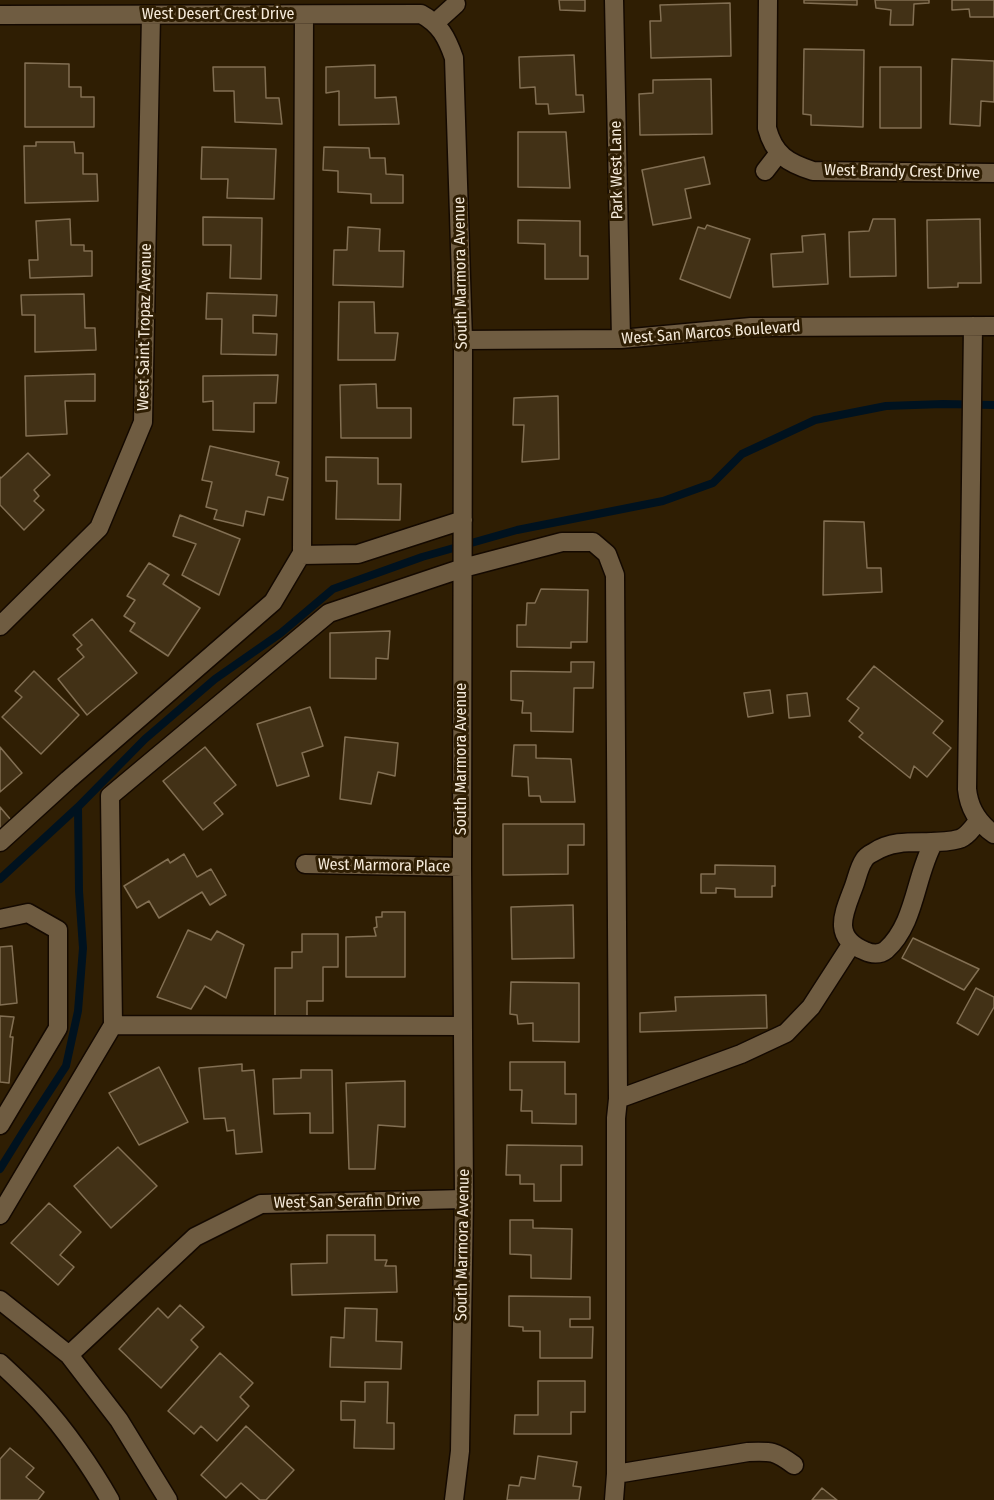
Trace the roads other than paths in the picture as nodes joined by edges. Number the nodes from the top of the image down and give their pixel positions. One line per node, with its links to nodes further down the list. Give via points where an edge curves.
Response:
1 (614, 0): 13 (street, Park West Lane)
2 (768, 0): 8 (street, via 767,128)
3 (456, 4): 7 (street)
4 (0, 15): 5 (street, West Desert Crest Drive)
5 (151, 15): 6 (street, West Desert Crest Drive); 18 (street, West Saint Tropaz Avenue, via 143,422 99,528)
6 (304, 15): 7 (street, West Desert Crest Drive, via 410,14); 16 (street)
7 (435, 23): 14 (street, South Marmora Avenue, via 454,58)
8 (779, 153): 9 (street); 10 (street, West Brandy Crest Drive, via 788,162 813,171)
9 (765, 171)
10 (994, 172)
11 (973, 326): 12 (street, West San Marcos Boulevard); 13 (street, West San Marcos Boulevard, via 751,327); 19 (street, via 967,789)
12 (994, 326)
13 (621, 339): 14 (street, West San Marcos Boulevard)
14 (463, 340): 15 (street, South Marmora Avenue)
15 (463, 520): 16 (street, via 358,554); 17 (street, South Marmora Avenue)
16 (301, 555): 21 (street, via 273,602)
17 (463, 568): 24 (street, South Marmora Avenue); 27 (street, via 329,613 110,796); 29 (street, via 562,542 593,542 607,554 615,575)
18 (0, 626)
19 (979, 820): 20 (street); 22 (street, via 962,839)
20 (994, 834)
21 (0, 842)
22 (934, 842): 26 (street, via 899,934 884,952 874,954); 26 (street, via 898,843 881,847 864,858 842,919)
23 (305, 864): 24 (street, West Marmora Place)
24 (462, 867): 28 (street, South Marmora Avenue)
25 (0, 919): 30 (street, via 28,913 58,930 58,1028)
26 (851, 945): 29 (street, via 811,1007 786,1033 741,1054)
27 (112, 1025): 28 (street); 32 (street)
28 (463, 1026): 31 (street, South Marmora Avenue)
29 (618, 1099): 37 (street)
30 (0, 1125)
31 (464, 1199): 34 (street, West San Serafin Drive, via 261,1204 195,1237); 40 (street, South Marmora Avenue, via 460,1451)
32 (0, 1215)
33 (0, 1300): 34 (street)
34 (69, 1355): 39 (street, via 120,1420)
35 (0, 1363): 38 (street, via 40,1402)
36 (794, 1465): 37 (street, via 765,1451)
37 (616, 1474): 41 (street)
38 (110, 1500)
39 (168, 1500)
40 (454, 1500)
41 (614, 1500)

